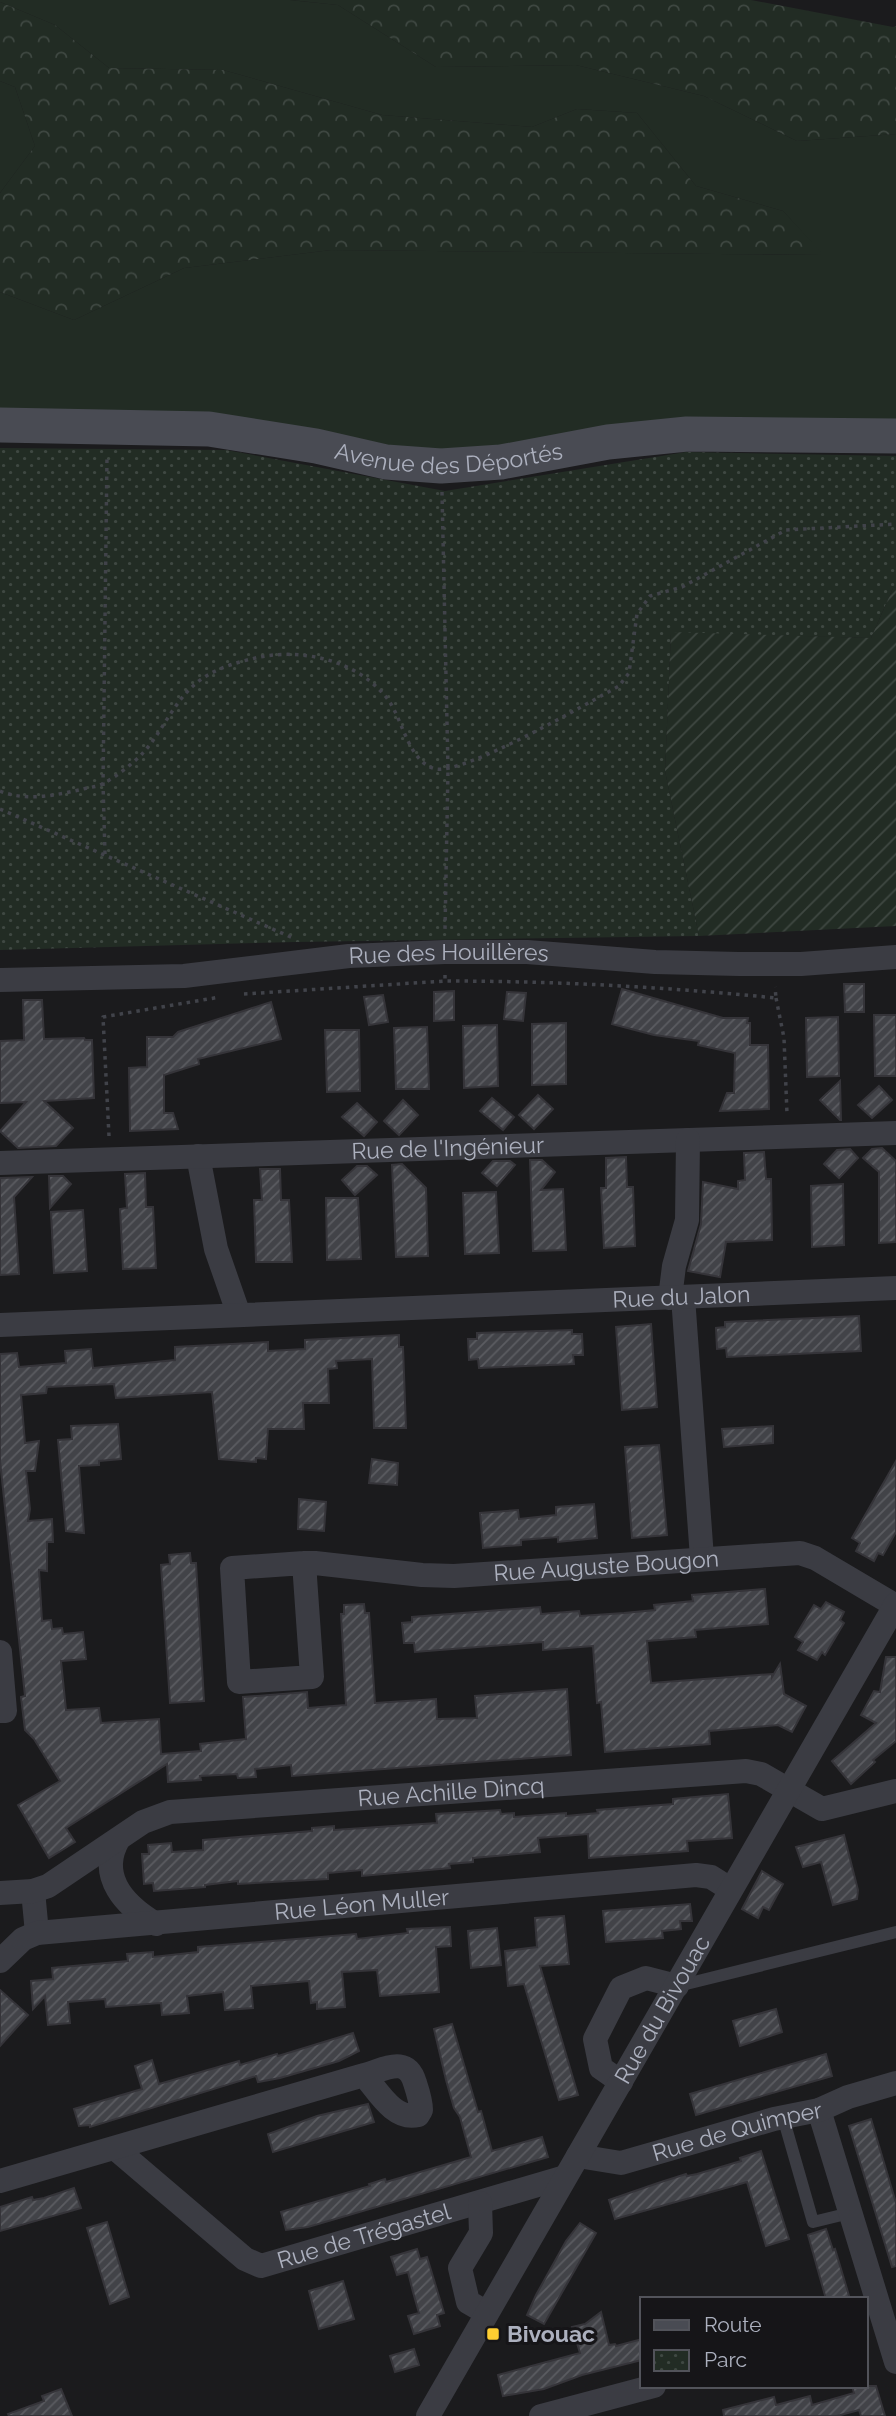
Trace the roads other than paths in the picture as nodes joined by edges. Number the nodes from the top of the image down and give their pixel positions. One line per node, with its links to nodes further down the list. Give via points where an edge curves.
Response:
1 (0, 425): 2 (street, Avenue des Déportés, via 209,429 386,462 441,467 687,434)
2 (896, 436)
3 (896, 957): 4 (street, Rue des Houillères, via 774,964 445,952 349,956 184,976)
4 (0, 980)
5 (896, 1133): 6 (street, Rue de l'Ingénieur)
6 (688, 1140): 7 (street, Rue de l'Ingénieur); 10 (street, via 687,1220 674,1266)
7 (198, 1156): 8 (street, Rue de l'Ingénieur); 11 (street, via 216,1249)
8 (0, 1163)
9 (896, 1288): 10 (street, Rue du Jalon)
10 (676, 1297): 11 (street, Rue du Jalon); 13 (street)
11 (239, 1315): 12 (street, Rue du Jalon)
12 (0, 1325)
13 (702, 1558): 14 (street, Rue Auguste Bougon, via 439,1576); 15 (street, Rue Auguste Bougon, via 805,1554)
14 (304, 1563): 14 (street, Rue Auguste Bougon, via 232,1568 239,1682 312,1676)
15 (896, 1605): 18 (street, Rue du Bivouac)
16 (0, 1652): 17 (street)
17 (2, 1711)
18 (788, 1790): 19 (street, Rue Achille Dincq, via 822,1809); 20 (street, Rue Achille Dincq, via 746,1771 183,1811 155,1816); 21 (street, Rue du Bivouac)
19 (896, 1791)
20 (118, 1840): 22 (street, Rue Achille Dincq); 24 (street, via 111,1858 114,1883 136,1912)
21 (730, 1889): 24 (street, Rue Léon Muller, via 696,1875); 28 (street, Rue du Bivouac)
22 (33, 1891): 23 (street, Rue Achille Dincq); 26 (street)
23 (0, 1894)
24 (156, 1924): 26 (street, Rue Léon Muller)
25 (896, 1932): 28 (lane)
26 (37, 1933): 27 (street, via 23,1939)
27 (0, 1961)
28 (677, 1986): 30 (street, Rue du Bivouac); 30 (street, via 646,1978 621,1988 595,2039)
29 (364, 2075): 34 (street)
30 (611, 2075): 35 (street, Rue du Bivouac)
31 (896, 2082): 32 (street, Rue de Quimper)
32 (819, 2110): 33 (street, Rue de Quimper); 39 (street)
33 (783, 2117): 35 (street, Rue de Quimper, via 621,2163); 39 (lane, via 813,2222)
34 (116, 2148): 37 (street); 38 (street, Rue de Trégastel, via 245,2259 261,2266)
35 (578, 2156): 36 (street, Rue du Bivouac)
36 (565, 2177): 38 (street, Rue de Trégastel); 40 (street, Rue du Bivouac)
37 (0, 2181)
38 (480, 2203): 40 (street, via 481,2233 460,2268)
39 (850, 2213): 41 (street)
40 (478, 2308): 44 (street, Rue du Bivouac)
41 (876, 2328): 42 (street)
42 (896, 2362)
43 (646, 2388): 45 (street)
44 (428, 2416)
45 (541, 2416)

